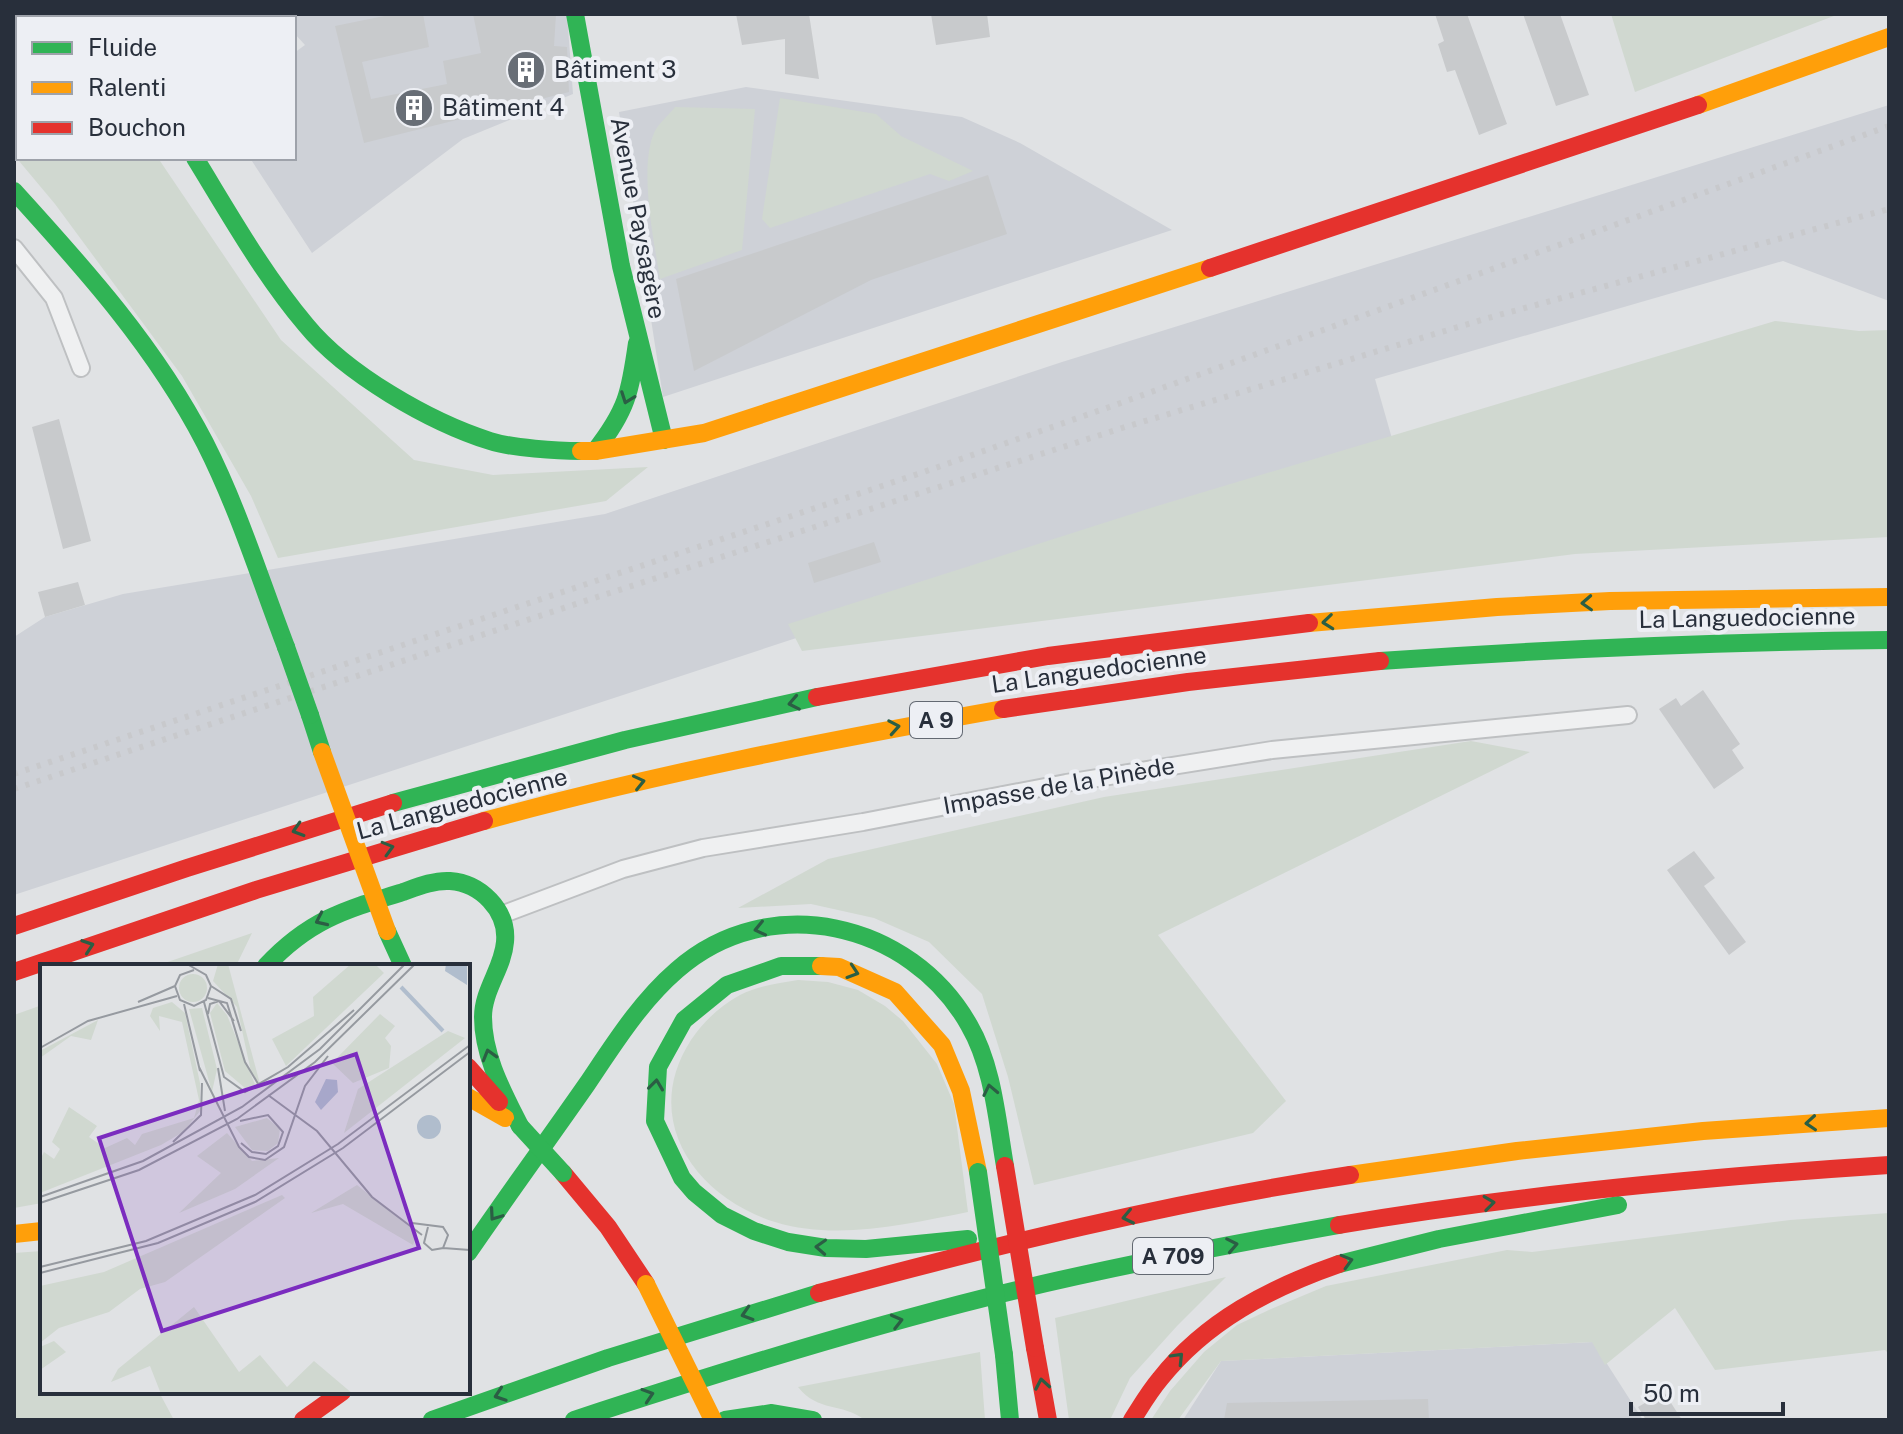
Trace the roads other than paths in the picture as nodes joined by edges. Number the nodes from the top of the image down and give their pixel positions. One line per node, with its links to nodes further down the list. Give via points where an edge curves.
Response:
1 (575, 14): 6 (main road, Avenue Paysagère)
2 (1889, 37): 8 (main road, via 1559,154 704,433)
3 (196, 160): 9 (main road, via 267,275 308,328 350,368 434,418 492,442)
4 (14, 191): 16 (main road, bridge, via 100,284 196,428 234,508)
5 (14, 248): 7 (street, via 54,298)
6 (638, 337): 8 (main road, Avenue Paysagère); 9 (main road, Avenue Paysagère, one-way to 9, via 627,399 618,422)
7 (81, 368)
8 (664, 440): 9 (main road)
9 (595, 451)
10 (1889, 597): 14 (main road, La Languedocienne / A 9, one-way to 14, via 1611,601 1376,617 1142,643 920,679 715,719 496,773 290,832)
11 (1889, 640): 17 (main road, La Languedocienne / A 9, one-way to 11, via 312,871 501,816 796,746 967,714 1160,684 1446,655 1658,642)
12 (1628, 715): 13 (street, Impasse de la Pinède, via 1272,750 1066,783 703,848 623,869)
13 (501, 915): 15 (main road, one-way to 15, via 480,890 449,881 318,919 287,941); 21 (main road, one-way to 13, via 485,1046 487,992 505,941)
14 (14, 926)
15 (268, 964)
16 (402, 964)
17 (14, 972)
18 (470, 1069): 21 (main road)
19 (470, 1098): 21 (main road)
20 (1889, 1118): 25 (main road, A 709, one-way to 25, via 1708,1130 1461,1159 1269,1189)
21 (520, 1126): 32 (main road, bridge, via 622,1244)
22 (1889, 1165): 23 (main road, A 709)
23 (1789, 1172): 31 (main road, A 709, one-way to 23, via 863,1330 1149,1261 1476,1205); 37 (main road, one-way to 23, via 1170,1366 1203,1333 1254,1297 1314,1271 1403,1247)
24 (40, 1231): 26 (main road)
25 (1066, 1231): 30 (main road, A 709, one-way to 30, via 749,1313); 35 (main road, one-way to 35, bridge, via 866,1248 808,1246 758,1234 710,1207 668,1158 654,1116 661,1060 696,1006 720,987 767,967 816,963 852,970 909,1004 943,1047 966,1108 978,1172 1004,1355)
26 (14, 1234)
27 (470, 1250): 36 (main road, one-way to 27, bridge, via 1005,1166 978,1047 963,1013 937,981 895,948 850,929 806,923 769,927 710,947 681,967 618,1039)
28 (339, 1394): 29 (main road)
29 (303, 1420)
30 (432, 1420)
31 (574, 1420)
32 (713, 1420)
33 (725, 1420): 34 (main road, via 772,1413)
34 (813, 1420)
35 (1010, 1420)
36 (1048, 1420)
37 (1132, 1420)

